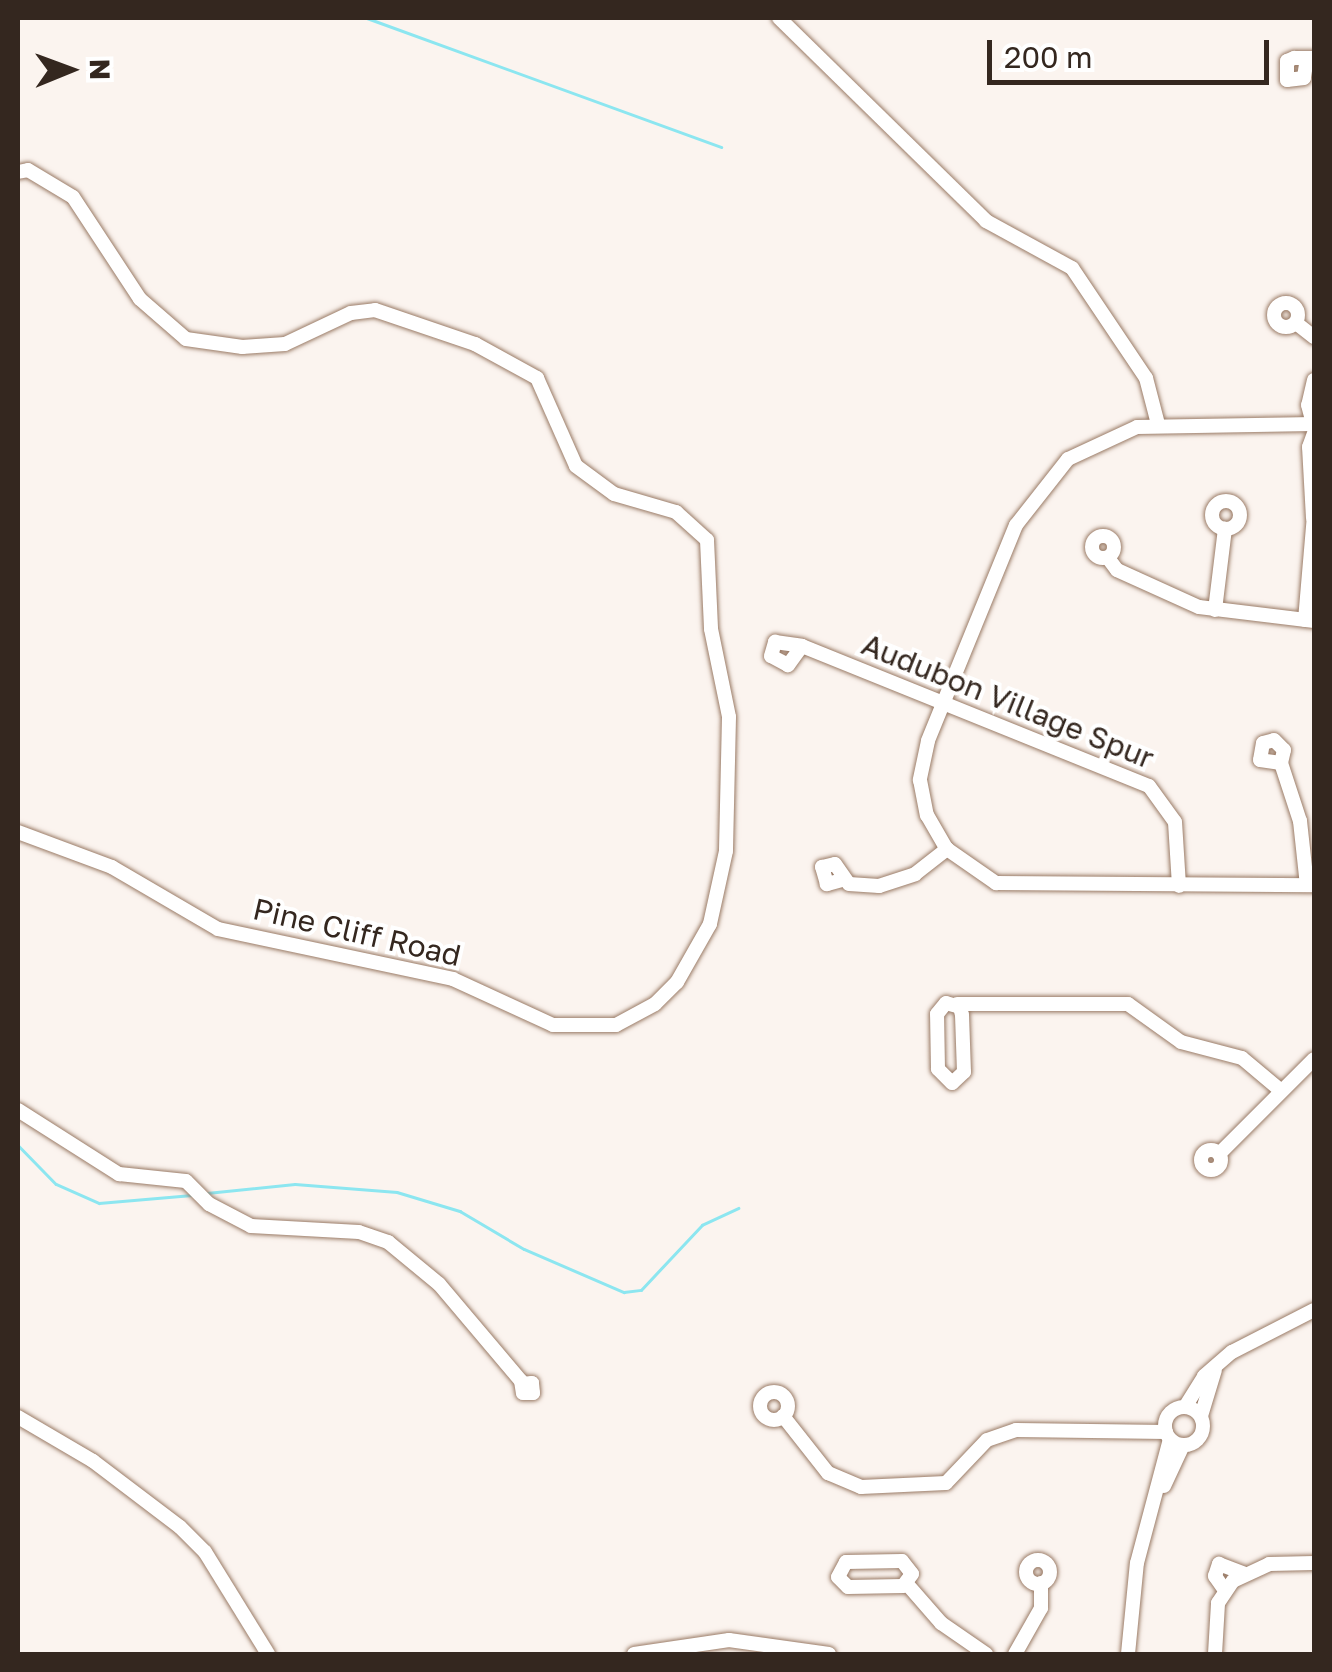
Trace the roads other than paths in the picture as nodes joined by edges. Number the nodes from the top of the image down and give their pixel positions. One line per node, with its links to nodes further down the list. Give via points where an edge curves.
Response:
1 (780, 18): 6 (street, via 986,220 1072,268 1146,378)
2 (18, 172): 16 (street, Pine Cliff Road, via 28,170 73,197 140,299 186,339 242,348 284,344 351,313 375,310 422,324 536,378 548,393 564,453 581,471 614,494 676,512 706,540 711,630 729,717 726,851 710,924 676,982 655,1004 616,1026 571,1028 533,1018 453,978 218,929 112,867)
3 (1296, 322): 4 (street)
4 (1314, 337)
5 (1314, 380): 7 (street, via 1308,404)
6 (1158, 424): 7 (street); 14 (street, via 1120,432 1068,459 1027,506)
7 (1314, 426): 8 (street)
8 (1314, 516): 12 (street)
9 (1226, 528): 11 (street)
10 (1108, 558): 11 (street, via 1116,570)
11 (1215, 610): 12 (street)
12 (1310, 620)
13 (802, 646): 14 (street, Audubon Village Spur)
14 (942, 705): 17 (street, via 920,780 926,815); 20 (street, Audubon Village Spur, via 1157,792 1174,822)
15 (1281, 762): 19 (street)
16 (18, 832)
17 (947, 848): 18 (street, via 892,884); 20 (street, via 977,876 1018,887)
18 (842, 880)
19 (1311, 885): 20 (street)
20 (1179, 886)
21 (957, 1004): 21 (street, via 946,1003 937,1014 938,1074 948,1083 964,1072); 23 (street, via 1128,1004 1187,1046 1242,1058)
22 (1314, 1059): 23 (street)
23 (1280, 1090): 25 (street)
24 (18, 1110): 28 (street, via 119,1174 186,1181 209,1204 251,1226 359,1232 388,1242 448,1292)
25 (1219, 1154)
26 (1314, 1310): 27 (street, via 1243,1344)
27 (1215, 1370): 29 (street); 32 (street)
28 (522, 1384)
29 (1185, 1407): 30 (street); 32 (street)
30 (1169, 1414): 34 (street); 35 (street)
31 (783, 1416): 34 (street, via 828,1473 861,1487 946,1483 987,1440 1016,1430)
32 (1201, 1416): 35 (street, via 1200,1436)
33 (18, 1417): 39 (street, via 94,1461 180,1527 204,1552)
34 (1137, 1428): 35 (street)
35 (1173, 1439): 44 (street, via 1137,1563)
36 (1314, 1564): 45 (street, via 1268,1564 1224,1589)
37 (907, 1584): 37 (street, via 912,1569 902,1560 846,1562 838,1573 848,1586); 42 (street, via 940,1623)
38 (1041, 1584): 43 (street, via 1041,1608)
39 (268, 1654)
40 (634, 1654): 41 (street, via 728,1640)
41 (829, 1654)
42 (986, 1654)
43 (1016, 1654)
44 (1128, 1654)
45 (1216, 1654)

